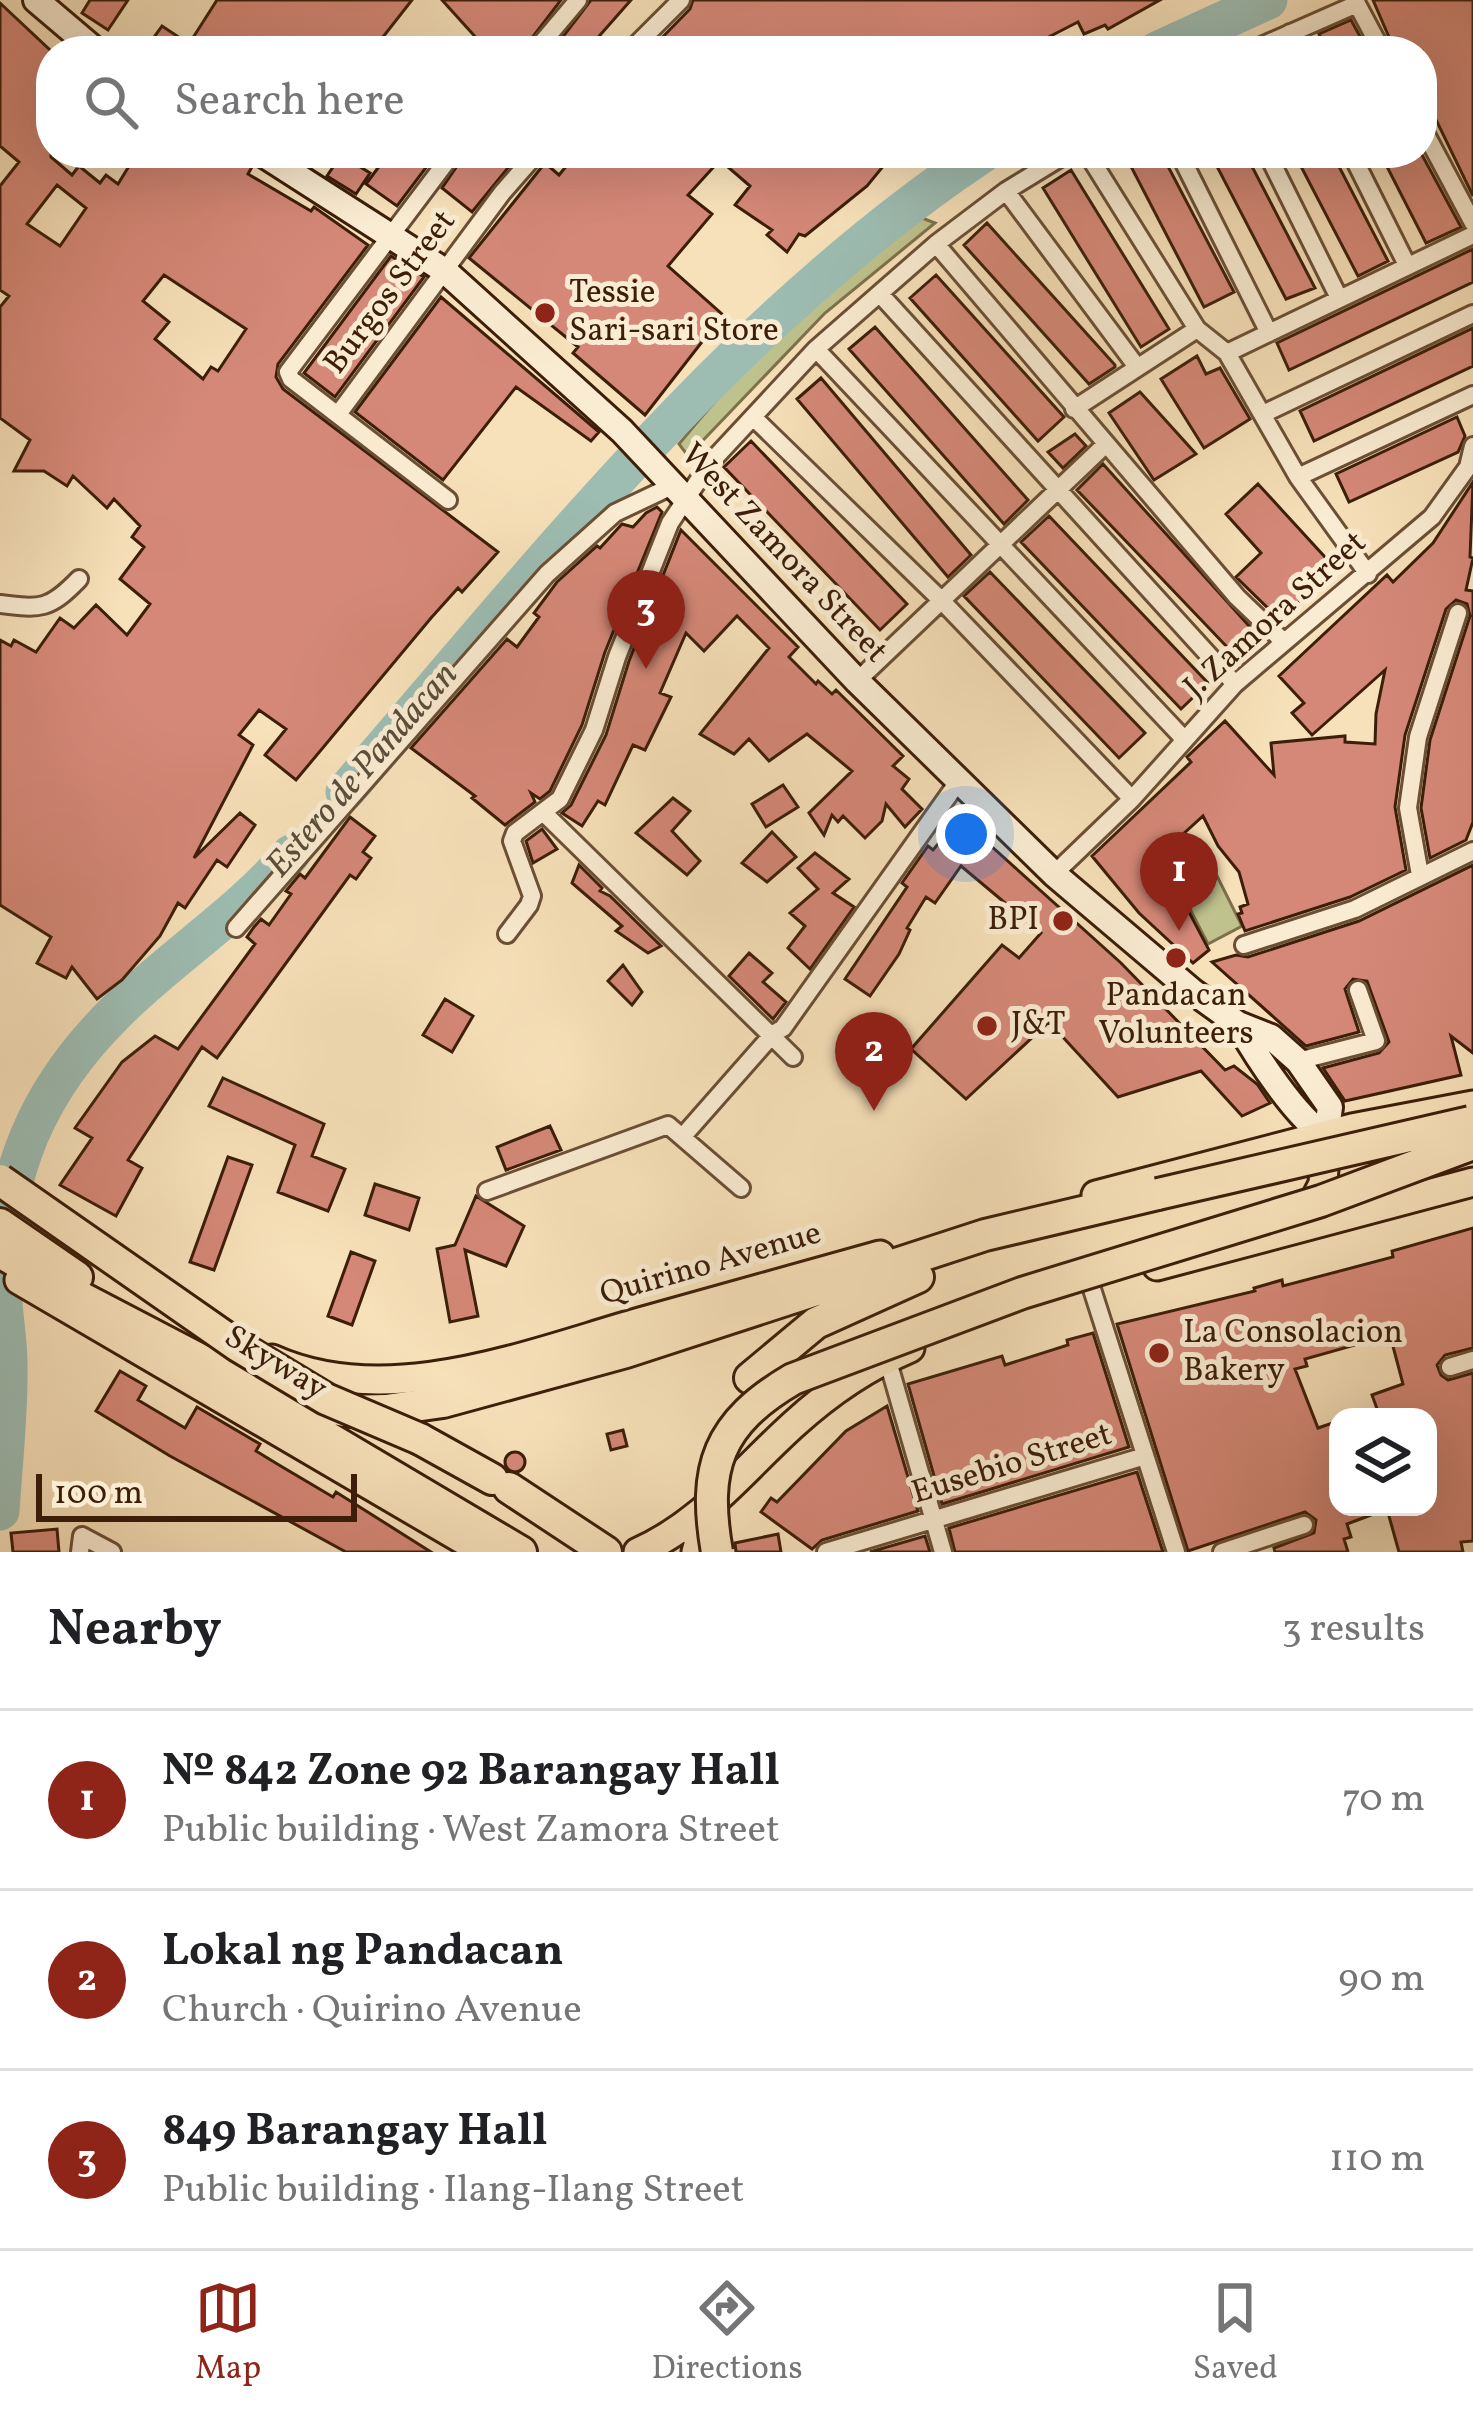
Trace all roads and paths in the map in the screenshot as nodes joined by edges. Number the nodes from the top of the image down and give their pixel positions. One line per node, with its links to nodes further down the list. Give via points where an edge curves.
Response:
1 (36, 0): 5 (street)
2 (578, 0): 6 (street)
3 (681, 0): 7 (street)
4 (1289, 33): 8 (street); 9 (street); 10 (street, via 1357,4)
5 (78, 36)
6 (548, 36)
7 (645, 36)
8 (1282, 36)
9 (1291, 36)
10 (1374, 36)
11 (1437, 155): 21 (street)
12 (285, 168): 22 (street, West Zamora Street)
13 (441, 168): 22 (street)
14 (525, 168): 26 (street, Burgos Street)
15 (1044, 168): 20 (street)
16 (1096, 168): 30 (street)
17 (1187, 168): 31 (street)
18 (1275, 168): 28 (street)
19 (1359, 168): 25 (street)
20 (1006, 191): 24 (street); 34 (street)
21 (1473, 223)
22 (391, 233): 26 (street, West Zamora Street); 37 (street, via 289,366 288,376)
23 (1473, 235): 25 (street)
24 (936, 244): 27 (street); 36 (street)
25 (1408, 265): 28 (street)
26 (445, 271): 37 (street, Burgos Street); 43 (street, West Zamora Street)
27 (880, 294): 32 (street); 44 (street)
28 (1339, 298): 31 (street)
29 (1473, 314): 38 (street)
30 (1197, 329): 33 (street); 34 (street)
31 (1269, 333): 33 (street)
32 (816, 349): 39 (street); 46 (street)
33 (1227, 353): 38 (street)
34 (1137, 368): 36 (street)
35 (1473, 395): 42 (street)
36 (1074, 409): 40 (street)
37 (339, 413): 45 (street)
38 (1263, 414): 42 (street)
39 (753, 417): 43 (street); 49 (street)
40 (1106, 444): 44 (street); 52 (street)
41 (1473, 446): 47 (street, J. Zamora Street, via 1452,493)
42 (1298, 476): 47 (street)
43 (674, 488): 53 (street, West Zamora Street); 58 (street, via 670,523 594,730); 62 (street, via 615,513 548,574)
44 (1056, 490): 46 (street); 54 (street)
45 (448, 500)
46 (999, 543): 49 (street); 55 (street)
47 (1368, 574): 52 (street, J. Zamora Street)
48 (79, 580): 50 (street, via 44,607)
49 (940, 598): 53 (street); 57 (street)
50 (0, 604)
51 (1458, 614): 61 (street, via 1418,737 1408,808)
52 (1282, 640): 54 (street, J. Zamora Street)
53 (857, 681): 56 (street, West Zamora Street)
54 (1235, 684): 55 (street, J. Zamora Street)
55 (1185, 740): 57 (street, J. Zamora Street)
56 (958, 782): 60 (street, West Zamora Street); 67 (street)
57 (1132, 799): 60 (street, J. Zamora Street)
58 (545, 814): 63 (street, via 512,841 532,896); 67 (street)
59 (1473, 850): 61 (street)
60 (1054, 874): 66 (street, West Zamora Street)
61 (1420, 875): 64 (street, via 1354,909)
62 (236, 928)
63 (507, 934)
64 (1244, 945)
65 (1358, 990): 69 (street, via 1376,1041)
66 (1238, 1024): 69 (street, West Zamora Street, via 1271,1037); 73 (street, West Zamora Street, via 1304,1123)
67 (773, 1034): 68 (street); 72 (street)
68 (793, 1057)
69 (1298, 1061): 73 (street, West Zamora Street, via 1330,1107)
70 (1473, 1105): 73 (main road, Quirino Avenue)
71 (1473, 1121): 79 (highway, bridge)
72 (684, 1135): 77 (street); 78 (street, via 668,1125)
73 (1326, 1136): 80 (main road, Quirino Avenue, via 510,1359 388,1380 276,1362); 81 (main road); 83 (main road, via 1323,1184)
74 (1473, 1144): 103 (highway, bridge, via 1321,1201 1022,1293 794,1379 735,1421 721,1450 711,1490)
75 (0, 1180): 100 (highway, bridge, via 326,1399 420,1439)
76 (1473, 1182): 81 (main road)
77 (741, 1188)
78 (487, 1191)
79 (1158, 1194): 86 (highway, bridge, via 985,1235 607,1358 386,1410 345,1411 266,1394); 103 (highway, bridge, via 902,1282 782,1348 723,1411 707,1450 701,1492)
80 (0, 1198)
81 (1402, 1199): 83 (main road)
82 (0, 1224): 99 (highway, Skyway, via 222,1375)
83 (1302, 1227): 87 (main road)
84 (0, 1252): 86 (highway, Skyway)
85 (0, 1268): 86 (main road)
86 (36, 1282): 97 (main road); 98 (highway, Skyway)
87 (1091, 1286): 88 (main road, via 982,1317); 91 (street)
88 (887, 1358): 92 (main road, via 796,1422); 93 (street)
89 (1473, 1360): 90 (street)
90 (1450, 1367)
91 (1145, 1456): 93 (street, Eusebio Street); 106 (street)
92 (706, 1510): 101 (main road); 102 (main road)
93 (933, 1520): 104 (street, Eusebio Street); 105 (street)
94 (1304, 1525): 107 (street)
95 (81, 1544): 96 (street)
96 (112, 1552)
97 (484, 1552)
98 (509, 1552)
99 (521, 1552)
100 (606, 1552)
101 (638, 1552)
102 (696, 1552)
103 (712, 1552)
104 (826, 1552)
105 (943, 1552)
106 (1176, 1552)
107 (1222, 1552)

